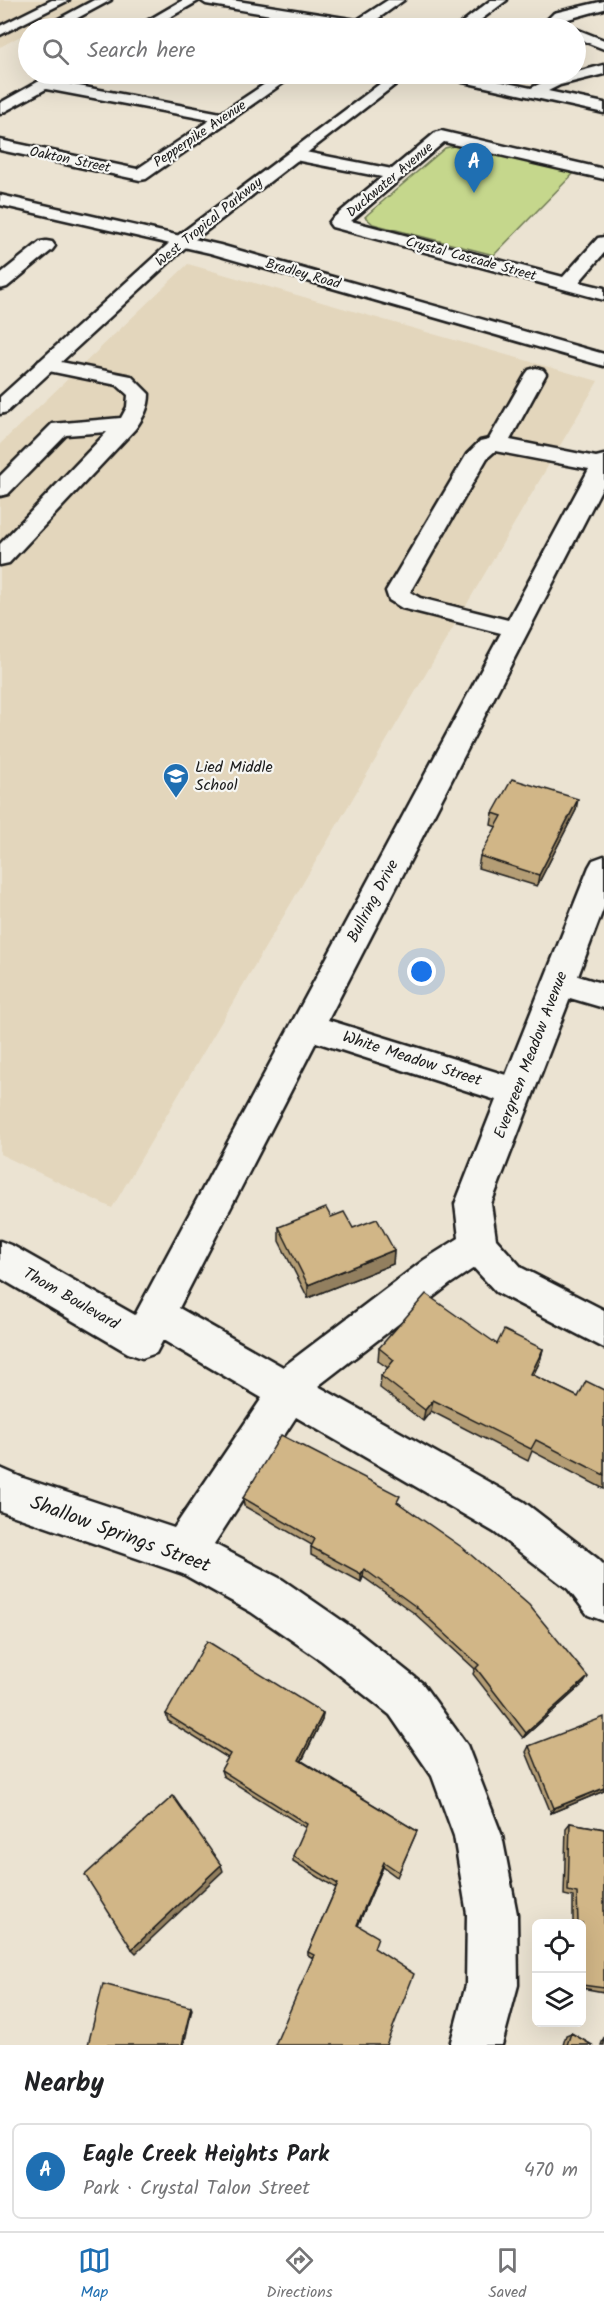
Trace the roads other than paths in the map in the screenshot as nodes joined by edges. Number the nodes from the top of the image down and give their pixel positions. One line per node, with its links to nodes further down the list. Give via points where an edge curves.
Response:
1 (62, 0): 8 (street)
2 (104, 0): 11 (street)
3 (192, 0): 12 (street)
4 (206, 0): 13 (street)
5 (398, 0): 14 (street)
6 (500, 0): 15 (street)
7 (604, 5): 16 (street)
8 (35, 14): 9 (street); 10 (street)
9 (27, 18)
10 (61, 18)
11 (69, 18)
12 (160, 18)
13 (307, 18)
14 (371, 18)
15 (476, 18)
16 (559, 18)
17 (18, 22): 18 (street)
18 (0, 31)
19 (586, 37): 20 (street)
20 (604, 45)
21 (604, 69): 22 (street)
22 (586, 74)
23 (44, 84): 30 (street); 31 (street)
24 (274, 84): 31 (street, Pepperpike Avenue)
25 (389, 84): 33 (street, West Tropical Parkway)
26 (491, 84): 28 (street)
27 (551, 84): 28 (street)
28 (533, 93): 29 (street)
29 (604, 108)
30 (0, 109)
31 (223, 118): 35 (street, Pepperpike Avenue)
32 (0, 145): 35 (street, Oakton Street)
33 (295, 155): 36 (street); 39 (street, West Tropical Parkway)
34 (604, 174): 36 (street, Duckwater Avenue, via 441,136)
35 (140, 175)
36 (396, 175): 38 (street, Duckwater Avenue)
37 (0, 200): 39 (street, Bradley Road)
38 (338, 223): 43 (street, Crystal Cascade Street)
39 (182, 241): 45 (street, Bradley Road); 46 (street, West Tropical Parkway)
40 (604, 242): 43 (street)
41 (46, 246): 42 (street)
42 (0, 283)
43 (567, 284): 44 (street, Crystal Cascade Street)
44 (604, 294)
45 (604, 360)
46 (46, 365): 48 (street, West Tropical Parkway); 49 (street, via 105,375 133,386 139,403)
47 (536, 374): 50 (street)
48 (0, 408)
49 (127, 424): 52 (street, via 60,429); 53 (street)
50 (497, 444): 51 (street); 54 (street, via 478,454 398,595 411,603)
51 (603, 464): 54 (street, Bullring Drive)
52 (0, 489)
53 (0, 558)
54 (515, 629): 58 (street, Bullring Drive)
55 (604, 867): 56 (street, Evergreen Meadow Avenue)
56 (559, 982): 57 (street); 59 (street, Evergreen Meadow Avenue)
57 (604, 996)
58 (307, 1026): 59 (street, White Meadow Street); 62 (street, Bullring Drive)
59 (516, 1092): 60 (street, Evergreen Meadow Avenue, via 473,1203)
60 (478, 1246): 63 (street, via 509,1280); 64 (street, via 437,1272 299,1377)
61 (0, 1258): 62 (street, Thom Boulevard)
62 (148, 1328): 64 (street, Thom Boulevard)
63 (604, 1330)
64 (290, 1392): 66 (street); 67 (street, Thom Boulevard, via 509,1517 583,1574)
65 (0, 1489): 66 (street, Shallow Springs Street)
66 (183, 1553): 68 (street, Shallow Springs Street, via 267,1596 338,1645 406,1699 450,1762 478,1836 492,1914 492,1985)
67 (604, 1599)
68 (476, 2045)

